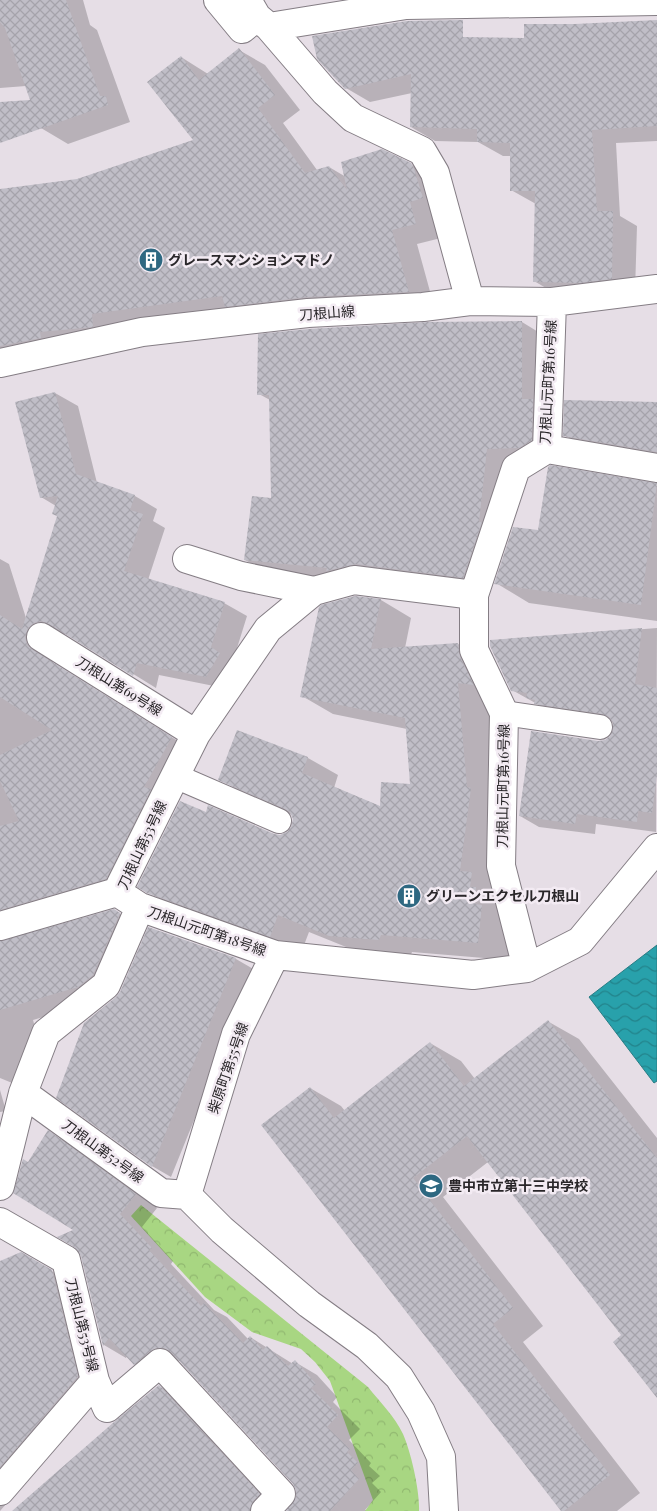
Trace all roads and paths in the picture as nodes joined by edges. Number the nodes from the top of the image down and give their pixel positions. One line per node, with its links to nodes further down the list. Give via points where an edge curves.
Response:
1 (218, 0): 3 (street, via 242,29)
2 (657, 1): 3 (street, via 406,5)
3 (257, 15): 5 (street, via 325,92 353,118 422,151 435,173)
4 (657, 289): 6 (street, 刀根山線)
5 (470, 301): 6 (street, 刀根山線); 7 (street, 刀根山線, via 423,307 308,313 142,332)
6 (552, 302): 8 (street, 刀根山元町第16号線)
7 (0, 363)
8 (547, 449): 9 (street); 12 (street, 刀根山元町第16号線, via 516,468)
9 (657, 468)
10 (187, 559): 11 (street, via 241,576)
11 (314, 591): 12 (street, via 354,580); 16 (street, 刀根山第53号線, via 268,629)
12 (474, 595): 14 (street, 刀根山元町第16号線, via 474,650)
13 (41, 637): 16 (street, 刀根山第69号線)
14 (504, 713): 15 (lane); 24 (street, 刀根山元町第16号線, via 502,866)
15 (600, 726)
16 (196, 734): 17 (street, 刀根山第53号線)
17 (175, 776): 18 (lane); 20 (street, 刀根山第53号線)
18 (279, 821)
19 (657, 848): 24 (street, via 580,941)
20 (117, 892): 21 (street, 刀根山第53号線); 22 (street)
21 (140, 907): 23 (street, 刀根山元町第18号線); 25 (street, 刀根山第53号線, via 106,985 46,1033)
22 (0, 926)
23 (275, 955): 24 (street, via 473,975); 27 (street, 柴原町第55号線, via 236,1034)
24 (527, 968)
25 (23, 1093): 26 (street, 刀根山第53号線); 27 (street, 刀根山第52号線, via 161,1193)
26 (0, 1186)
27 (187, 1195): 32 (street, via 229,1236 309,1304 367,1346 399,1377 421,1412 441,1457)
28 (0, 1222): 29 (street, 刀根山第53号線, via 66,1260)
29 (95, 1381): 30 (street, 刀根山第53号線); 31 (street, via 107,1408 160,1363 281,1494)
30 (0, 1491)
31 (265, 1511)
32 (444, 1511)

